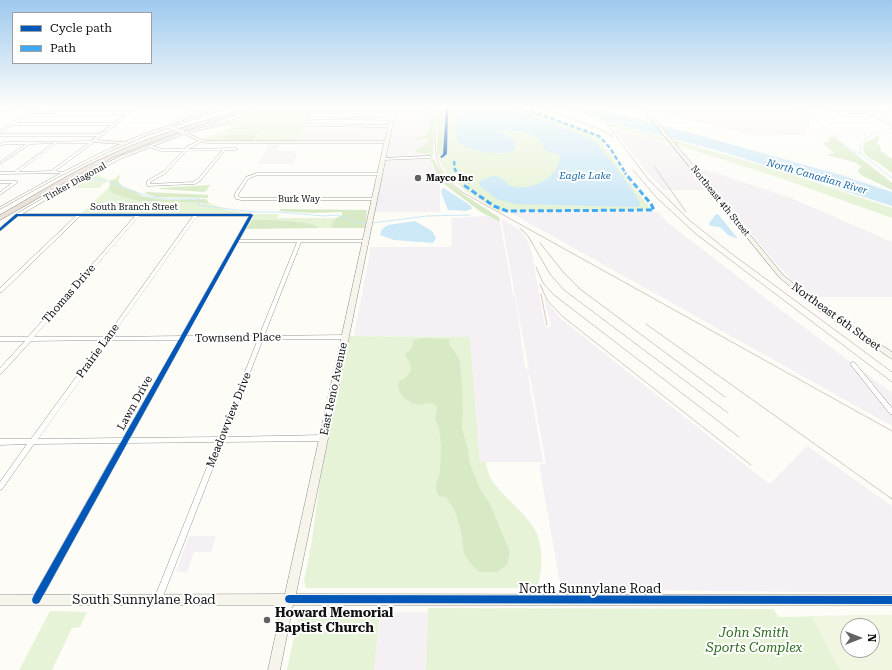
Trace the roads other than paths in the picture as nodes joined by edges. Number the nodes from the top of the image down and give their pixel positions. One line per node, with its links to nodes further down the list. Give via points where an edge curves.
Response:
1 (135, 139): 12 (street, Tinker Diagonal)
2 (147, 139): 27 (highway, Tinker Diagonal)
3 (152, 139): 27 (highway, Tinker Diagonal)
4 (167, 139): 14 (street, Tinker Diagonal)
5 (197, 139): 8 (street)
6 (670, 139): 47 (street, Northeast 4th Street)
7 (92, 141): 10 (street); 12 (street); 23 (street)
8 (201, 141): 11 (street); 16 (street)
9 (30, 142): 10 (street); 13 (street); 22 (street)
10 (57, 142): 26 (street)
11 (387, 142): 21 (street, East Reno Avenue)
12 (125, 143): 15 (street, Tinker Diagonal)
13 (0, 145)
14 (149, 146): 16 (street, via 160,150); 19 (street, Tinker Diagonal)
15 (112, 149): 24 (street, Tinker Diagonal); 27 (highway)
16 (186, 149): 17 (street); 17 (street, via 165,172 148,182 148,185 190,184 198,181)
17 (224, 149): 18 (street)
18 (236, 149)
19 (126, 155): 27 (highway); 36 (street, Tinker Diagonal)
20 (430, 157): 21 (street)
21 (383, 159): 28 (street, East Reno Avenue)
22 (0, 163)
23 (52, 172): 24 (street); 26 (street)
24 (63, 172): 33 (street, Tinker Diagonal)
25 (0, 173): 26 (street)
26 (15, 173)
27 (75, 173): 35 (highway, Tinker Diagonal); 41 (highway, Tinker Diagonal)
28 (380, 174): 31 (street, East Reno Avenue); 31 (street, Burk Way, via 257,174 247,178 236,197)
29 (0, 182): 30 (street, via 16,182)
30 (0, 194)
31 (375, 199): 46 (street, East Reno Avenue)
32 (0, 203): 33 (street)
33 (8, 203): 34 (street, Tinker Diagonal)
34 (0, 208)
35 (0, 214)
36 (17, 215): 37 (street, South Branch Street); 42 (street, Tinker Diagonal); 43 (street)
37 (79, 215): 38 (street, South Branch Street); 48 (street)
38 (138, 215): 39 (street, South Branch Street); 53 (street, Thomas Drive)
39 (196, 215): 40 (street, South Branch Street); 54 (street, Prairie Lane)
40 (251, 215): 44 (street, Lawn Drive)
41 (0, 218)
42 (0, 225)
43 (0, 230)
44 (237, 241): 45 (street); 51 (street, Lawn Drive)
45 (299, 241): 46 (street); 49 (street, Meadowview Drive)
46 (366, 241): 50 (street, East Reno Avenue)
47 (781, 276): 55 (street, Northeast 6th Street, via 813,303)
48 (0, 291)
49 (262, 337): 50 (street, Townsend Place); 51 (street, Townsend Place); 59 (street, Meadowview Drive)
50 (345, 337): 60 (street, East Reno Avenue)
51 (182, 338): 54 (street, Townsend Place); 61 (street, Lawn Drive)
52 (0, 339): 53 (street, Townsend Place)
53 (29, 339): 54 (street, Townsend Place); 57 (street, Thomas Drive)
54 (107, 339): 63 (street, Prairie Lane)
55 (892, 356)
56 (853, 364): 58 (street)
57 (0, 372)
58 (892, 412)
59 (222, 438): 60 (street); 61 (street); 65 (street, Meadowview Drive)
60 (324, 438): 66 (street, East Reno Avenue)
61 (125, 441): 63 (street); 68 (street, Lawn Drive)
62 (0, 442): 63 (street)
63 (32, 442): 64 (street, Prairie Lane)
64 (0, 487)
65 (158, 599): 66 (street, South Sunnylane Road); 68 (street, South Sunnylane Road)
66 (289, 599): 69 (street, North Sunnylane Road); 70 (street, East Reno Avenue)
67 (0, 600): 68 (street, South Sunnylane Road)
68 (36, 600)
69 (892, 600)
70 (274, 670)

